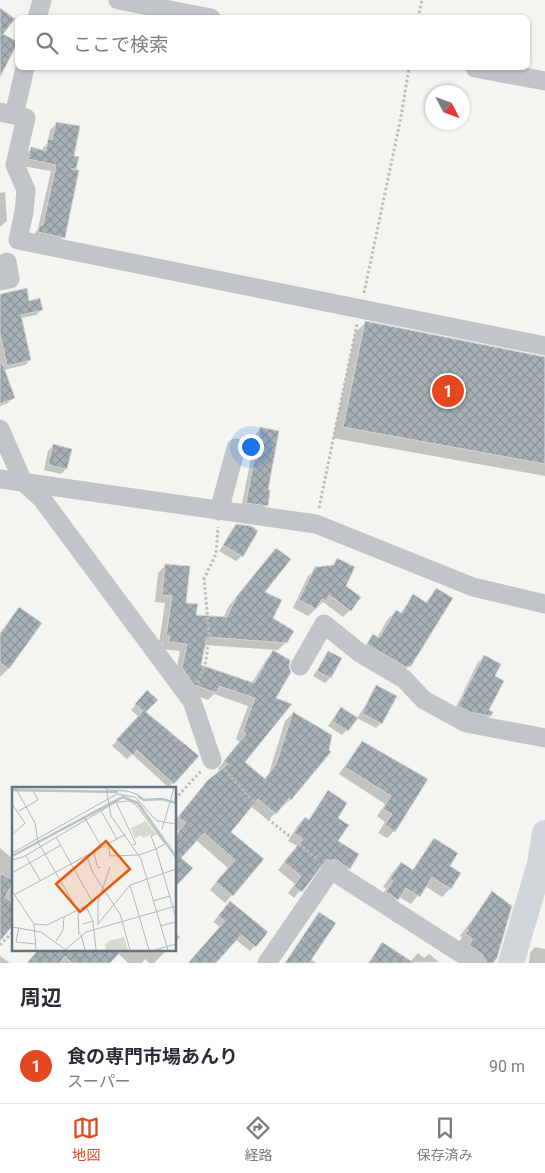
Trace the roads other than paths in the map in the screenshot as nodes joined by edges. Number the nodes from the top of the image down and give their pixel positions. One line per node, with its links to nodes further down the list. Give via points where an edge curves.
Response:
1 (42, 0): 3 (street)
2 (118, 0): 4 (street)
3 (38, 15)
4 (196, 15)
5 (24, 70): 8 (street)
6 (486, 70): 7 (street)
7 (545, 81)
8 (7, 114): 11 (street, via 26,118 15,165 26,190 18,240)
9 (7, 262): 10 (street, via 10,279)
10 (0, 281)
11 (545, 346)
12 (0, 429): 15 (street)
13 (236, 448): 16 (street)
14 (0, 479): 15 (street)
15 (23, 482): 16 (street); 20 (street, via 42,499 192,701)
16 (219, 511): 17 (street, via 316,524 473,588)
17 (545, 604)
18 (300, 666): 19 (street, via 324,624 360,653 404,678 424,700 466,722)
19 (545, 738)
20 (212, 760)
21 (545, 833): 22 (street)
22 (542, 865): 25 (street)
23 (267, 963): 24 (street, via 331,870)
24 (476, 963)
25 (511, 963)

